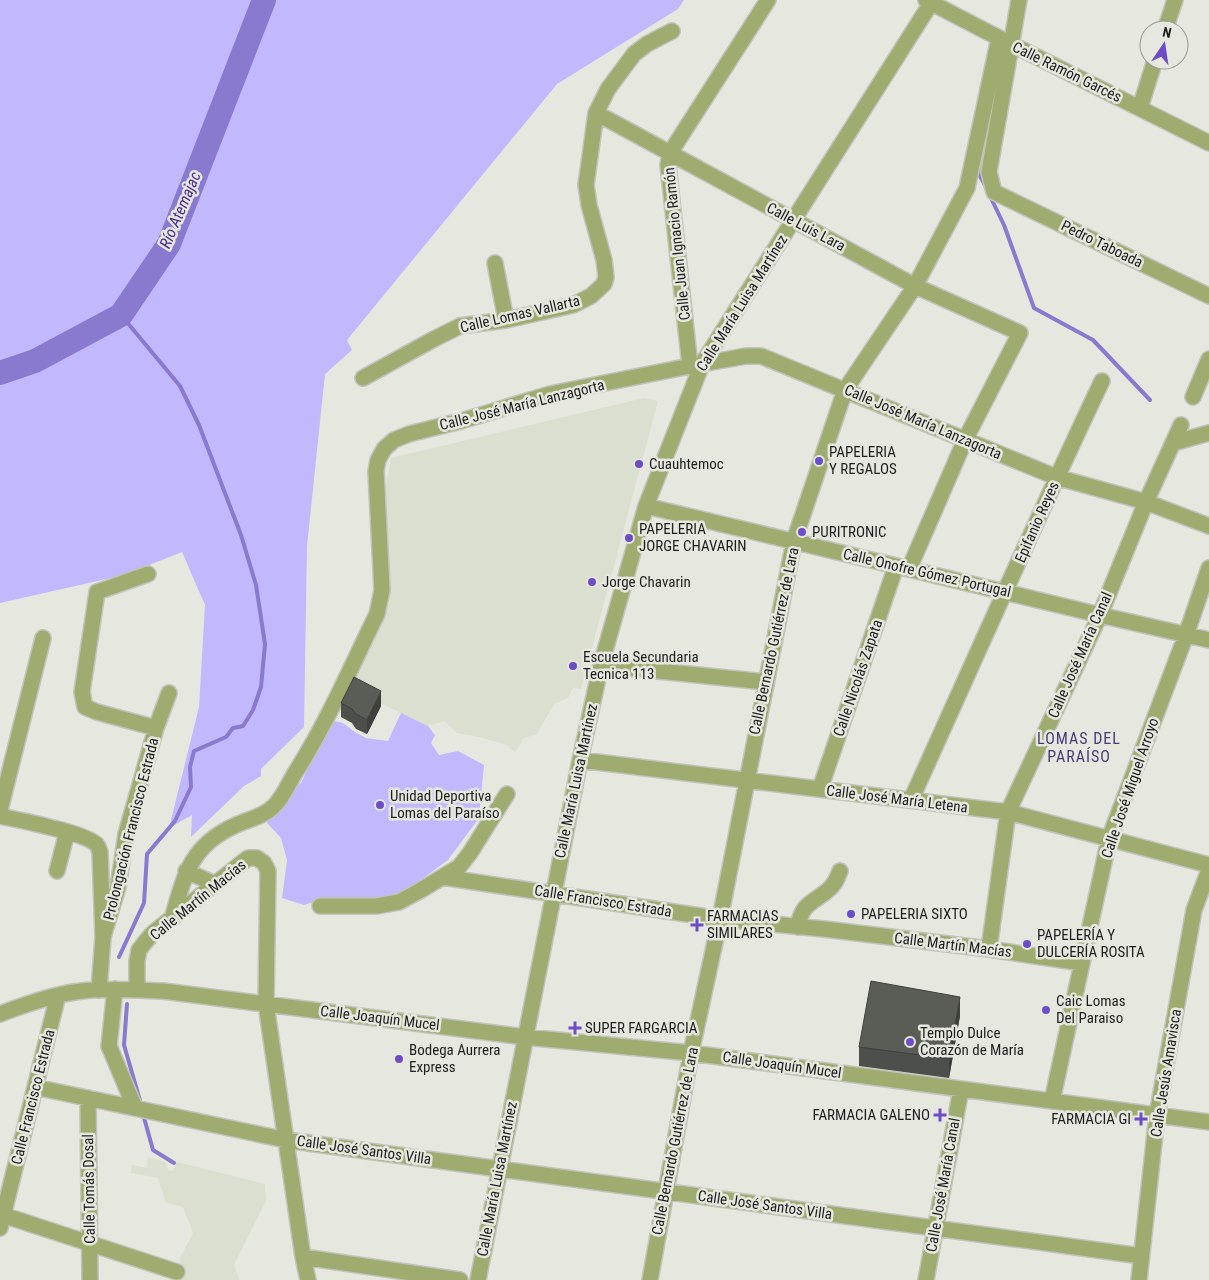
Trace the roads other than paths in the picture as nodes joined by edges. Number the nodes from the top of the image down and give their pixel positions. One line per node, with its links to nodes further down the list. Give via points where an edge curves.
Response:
1 (768, 0): 12 (street, Calle Juan Ignacio Ramón)
2 (1019, 0): 7 (street, Calle Bernardo Gutiérrez de Lara)
3 (1175, 0): 5 (street)
4 (930, 1): 7 (street, Calle Ramón Garcés); 14 (street, Calle María Luisa Martínez)
5 (1168, 20)
6 (672, 31): 10 (street, Calle Lomas Vallarta, via 634,54 608,89)
7 (1006, 42): 9 (street, Calle Ramón Garcés); 13 (street, Calle Bernardo Gutiérrez de Lara, via 989,172); 16 (street, Calle Bernardo Gutiérrez de Lara, via 967,188)
8 (1153, 70): 9 (street)
9 (1140, 108): 11 (street, Calle Ramón Garcés)
10 (596, 113): 12 (street, Calle Luis Lara); 18 (street, Calle Lomas Vallarta, via 586,185 588,205 604,260 604,284 591,296 573,304)
11 (1208, 139)
12 (670, 153): 14 (street, Calle Luis Lara); 21 (street, Calle Juan Ignacio Ramón, via 668,165)
13 (994, 192): 17 (street, Pedro Taboada)
14 (793, 220): 16 (street, Calle Luis Lara); 21 (street, Calle María Luisa Martínez)
15 (495, 263): 18 (street)
16 (915, 286): 19 (street, Calle Luis Lara); 24 (street, Calle Bernardo Gutiérrez de Lara)
17 (1209, 296)
18 (506, 320): 22 (street, Calle Lomas Vallarta, via 460,326)
19 (1020, 334): 28 (street, Calle Nicolás Zapata)
20 (1209, 360): 25 (street)
21 (696, 365): 24 (street, Calle José María Lanzagorta, via 761,356); 32 (street, Calle María Luisa Martínez); 60 (street, Calle José María Lanzagorta, via 550,394 409,434 394,440 384,449 376,471 382,590 377,614 308,753 275,805 211,840)
22 (363, 378)
23 (1102, 381): 30 (street, Epifanio Reyes)
24 (845, 390): 28 (street, Calle José María Lanzagorta); 34 (street, Calle Bernardo Gutiérrez de Lara)
25 (1193, 397)
26 (1181, 425): 29 (street, Calle José María Canal)
27 (1209, 433): 29 (street)
28 (965, 440): 30 (street, Calle José María Lanzagorta); 35 (street, Calle Nicolás Zapata)
29 (1173, 443): 31 (street, Calle José María Canal)
30 (1056, 477): 31 (street, Calle José María Lanzagorta); 38 (street, Epifanio Reyes)
31 (1146, 502): 33 (street, Calle José María Lanzagorta); 39 (street, Calle José María Canal)
32 (646, 506): 34 (street, Calle Onofre Gómez Portugal); 43 (street, Calle María Luisa Martínez)
33 (1209, 526)
34 (794, 541): 35 (street, Calle Onofre Gómez Portugal); 44 (street, Calle Bernardo Gutiérrez de Lara)
35 (903, 568): 38 (street, Calle Onofre Gómez Portugal); 49 (street, Calle Nicolás Zapata)
36 (1209, 568): 40 (street, Calle José Miguel Arroyo)
37 (148, 574): 46 (street, via 97,592 82,692 85,707)
38 (1006, 592): 39 (street, Calle Onofre Gómez Portugal); 51 (street, Epifanio Reyes)
39 (1100, 615): 40 (street, Calle Onofre Gómez Portugal); 53 (street, Calle José María Canal)
40 (1186, 635): 42 (street, Calle Onofre Gómez Portugal); 56 (street, Calle José Miguel Arroyo)
41 (43, 638): 52 (street)
42 (1209, 640)
43 (601, 665): 44 (street); 47 (street, Calle María Luisa Martínez)
44 (765, 682): 48 (street, Calle Bernardo Gutiérrez de Lara)
45 (169, 693): 46 (street, Prolongación Francisco Estrada)
46 (156, 728): 70 (street, Prolongación Francisco Estrada, via 126,834 118,887)
47 (580, 760): 48 (street, Calle José María Letena); 64 (street, Calle María Luisa Martínez)
48 (746, 780): 49 (street, Calle José María Letena); 67 (street, Calle Bernardo Gutiérrez de Lara)
49 (820, 789): 51 (street, Calle José María Letena)
50 (506, 794): 62 (street, via 470,853 459,867)
51 (910, 800): 53 (street, Calle José María Letena)
52 (0, 810)
53 (1008, 812): 56 (street, Calle José María Letena); 71 (street, Calle José María Canal)
54 (0, 816): 55 (street)
55 (67, 832): 59 (street); 70 (street, via 90,840 100,852)
56 (1109, 839): 57 (street, Calle José María Letena); 72 (street, Calle José Miguel Arroyo)
57 (1209, 865)
58 (1209, 870): 86 (street, Calle Jesús Amavisca, via 1194,910)
59 (57, 871)
60 (186, 871): 63 (street); 66 (street, Calle José María Lanzagorta)
61 (840, 871): 68 (street, via 828,891 809,902 800,915)
62 (442, 877): 64 (street, Calle Francisco Estrada); 65 (street, via 399,902 377,906)
63 (215, 884): 66 (street, Calle Martín Macías); 77 (street, Calle Martín Macías, via 248,858 264,863 268,871)
64 (553, 893): 67 (street, Calle Francisco Estrada); 79 (street, Calle María Luisa Martínez)
65 (320, 906)
66 (172, 919): 75 (street, Calle Martín Macías, via 153,933 139,950)
67 (720, 919): 68 (street, Calle Francisco Estrada); 80 (street, Calle Bernardo Gutiérrez de Lara)
68 (798, 926): 69 (street, Calle Francisco Estrada)
69 (824, 929): 71 (street, Calle Martín Macías)
70 (103, 937): 74 (street)
71 (990, 949): 72 (street, Calle Martín Macías)
72 (1082, 963): 84 (street, Calle José Miguel Arroyo)
73 (115, 989): 74 (street, Calle Joaquín Mucel); 75 (street, Calle Joaquín Mucel); 85 (street, via 109,1046)
74 (99, 990): 76 (street, Calle Joaquín Mucel)
75 (136, 990): 77 (street, Calle Joaquín Mucel, via 163,990)
76 (58, 995): 78 (street, Calle Joaquín Mucel); 81 (street, Calle Francisco Estrada)
77 (266, 1004): 79 (street, Calle Joaquín Mucel); 88 (street, Calle Martín Macías)
78 (0, 1014)
79 (525, 1037): 80 (street, Calle Joaquín Mucel); 89 (street, Calle María Luisa Martínez)
80 (691, 1053): 82 (street, Calle Joaquín Mucel); 90 (street, Calle Bernardo Gutiérrez de Lara)
81 (35, 1087): 83 (street, Calle José Santos Villa); 91 (street, Calle Francisco Estrada)
82 (961, 1089): 84 (street, Calle Joaquín Mucel); 92 (street, Calle José María Canal)
83 (88, 1098): 85 (street, Calle José Santos Villa); 93 (street, Calle Tomás Dosal)
84 (1052, 1101): 86 (street, Calle Joaquín Mucel)
85 (135, 1108): 88 (street, Calle José Santos Villa)
86 (1157, 1115): 87 (street, Calle Joaquín Mucel); 94 (street, Calle Jesús Amavisca)
87 (1209, 1122)
88 (286, 1140): 89 (street, Calle José Santos Villa); 95 (street, Calle Martín Macías)
89 (499, 1169): 90 (street, Calle José Santos Villa); 100 (street, Calle María Luisa Martínez)
90 (666, 1192): 92 (street, Calle José Santos Villa); 101 (street, Calle Bernardo Gutiérrez de Lara)
91 (1, 1219): 93 (street)
92 (935, 1228): 94 (street, Calle José Santos Villa); 102 (street, Calle José María Canal)
93 (90, 1244): 96 (street); 97 (street, Calle Tomás Dosal)
94 (1141, 1256): 103 (street, Calle Jesús Amavisca)
95 (303, 1257): 98 (street, Calle Martín Macías); 99 (street)
96 (177, 1272)
97 (90, 1280)
98 (308, 1280)
99 (460, 1280)
100 (478, 1280)
101 (650, 1280)
102 (926, 1280)
103 (1139, 1280)

